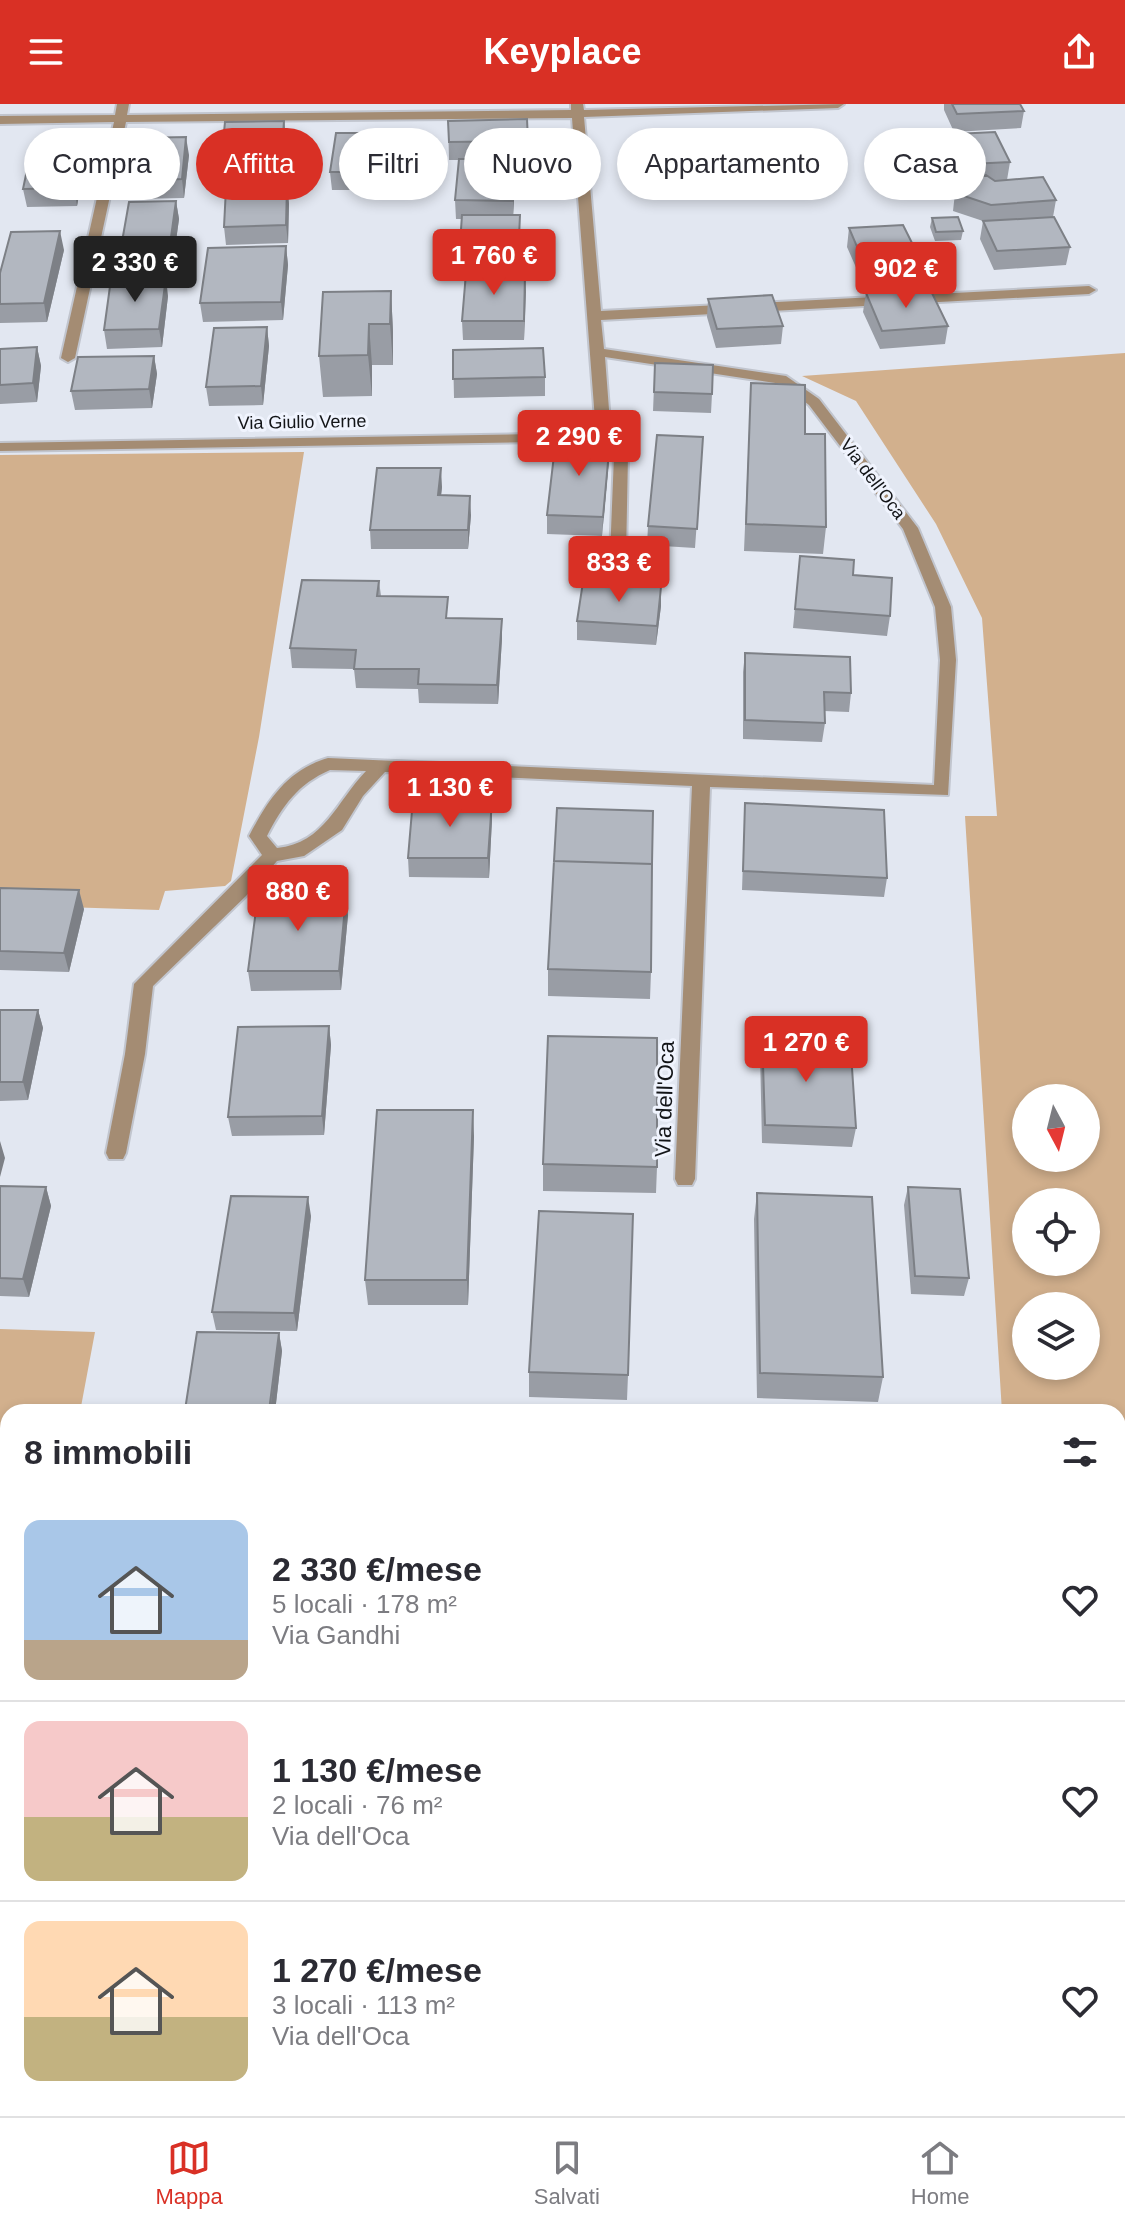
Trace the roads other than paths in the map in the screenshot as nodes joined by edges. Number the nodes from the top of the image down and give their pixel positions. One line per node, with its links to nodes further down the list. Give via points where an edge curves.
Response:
1 (123, 104): 4 (street)
2 (838, 104): 3 (street)
3 (578, 109): 4 (street); 7 (street)
4 (120, 118): 5 (street); 9 (street)
5 (0, 120)
6 (1089, 290): 7 (street)
7 (593, 316): 8 (street)
8 (597, 352): 10 (street); 14 (street, Via dell'Oca, via 786,380 814,402 910,528 943,607 948,660 942,791)
9 (68, 358)
10 (604, 437): 11 (street, Via Giulio Verne); 12 (street, via 621,455)
11 (0, 447)
12 (618, 556)
13 (381, 766): 14 (street, Via dell'Oca); 15 (street, via 356,792 336,826 298,852); 15 (street, Via dell'Oca, via 328,764 303,774 280,793 258,836)
14 (701, 781): 17 (street, Via dell'Oca)
15 (272, 855): 16 (street, via 144,984)
16 (116, 1153)
17 (685, 1179)

